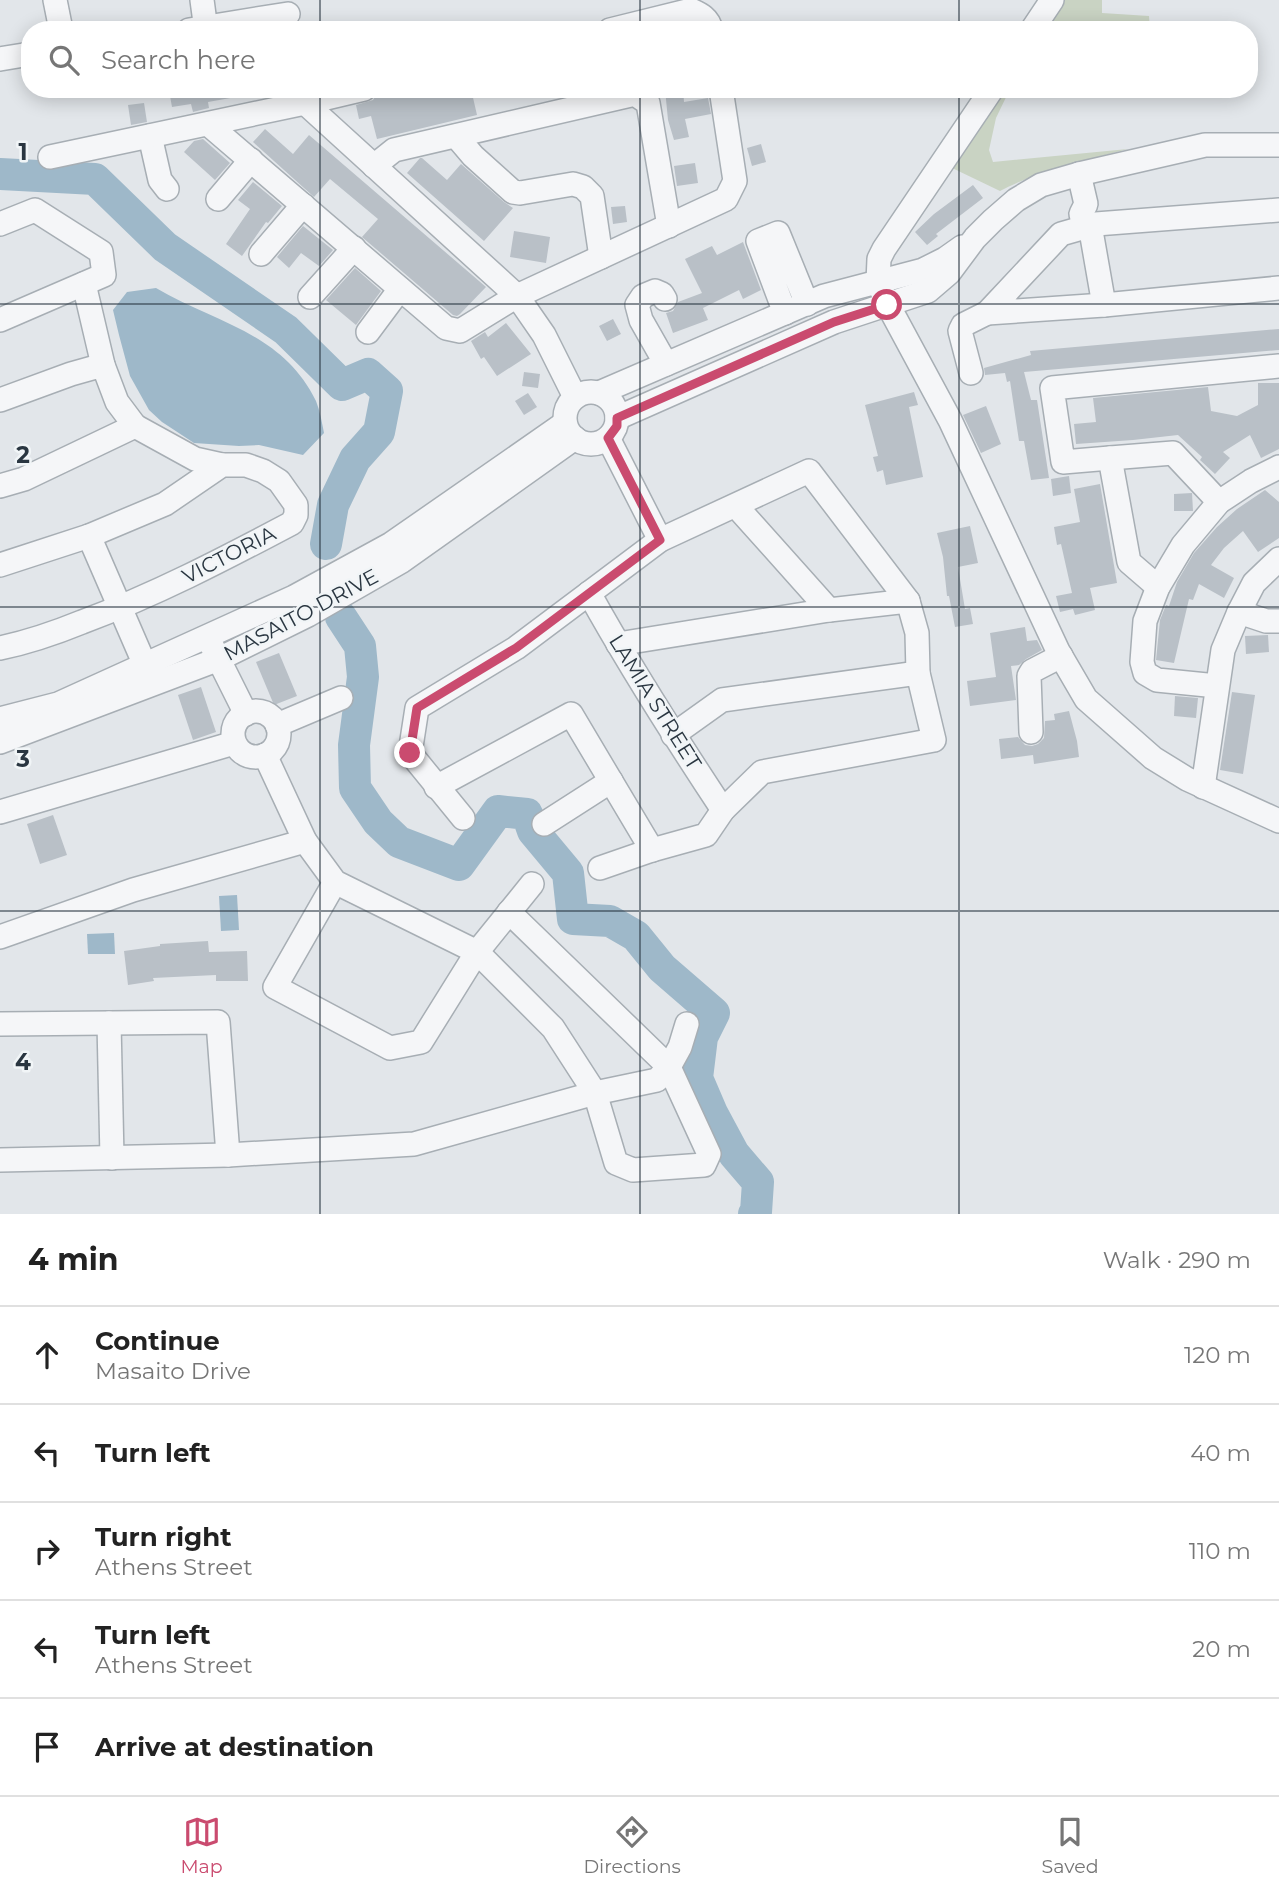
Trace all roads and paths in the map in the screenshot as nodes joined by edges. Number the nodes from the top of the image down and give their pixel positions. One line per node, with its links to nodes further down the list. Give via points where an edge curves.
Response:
1 (55, 0): 5 (street)
2 (202, 0): 6 (street)
3 (1052, 0): 10 (street)
4 (288, 15): 7 (street)
5 (59, 21)
6 (201, 21)
7 (250, 21)
8 (646, 21): 9 (street, via 691,10)
9 (707, 21)
10 (1038, 21)
11 (21, 56): 12 (street)
12 (0, 59)
13 (297, 98): 19 (street)
14 (306, 98): 25 (street)
15 (618, 98): 21 (street)
16 (641, 98): 33 (street, via 648,103)
17 (722, 98): 33 (street, via 735,181 726,199)
18 (986, 98): 38 (street, via 884,249)
19 (208, 124): 20 (street); 24 (street)
20 (150, 136): 23 (street); 27 (street, via 160,180)
21 (456, 136): 25 (street, via 394,150); 37 (street, via 513,192 573,184 583,187 592,196)
22 (1279, 145): 26 (street, via 1205,145)
23 (50, 157)
24 (251, 160): 28 (street); 29 (street)
25 (374, 166): 42 (street)
26 (1079, 174): 31 (street); 34 (street, via 1041,185 1016,200)
27 (167, 189)
28 (218, 199)
29 (303, 205): 35 (street); 36 (street)
30 (1279, 210): 31 (street)
31 (1089, 220): 47 (street); 49 (street, via 1061,234)
32 (0, 223): 39 (street, via 35,210 101,252 104,275)
33 (668, 226): 37 (street)
34 (975, 238): 38 (street, via 923,270); 46 (street, via 948,274 928,291)
35 (354, 248): 41 (street); 43 (street)
36 (261, 254)
37 (601, 257): 42 (street)
38 (878, 282): 45 (street); 46 (street)
39 (84, 284): 50 (street); 53 (street)
40 (1279, 288): 47 (street)
41 (400, 289): 42 (street, via 446,328 460,331); 51 (street)
42 (517, 296): 57 (street, via 544,335)
43 (310, 297)
44 (665, 299): 52 (street, via 655,291 637,305)
45 (807, 304): 48 (street); 48 (street, via 778,233 758,241)
46 (887, 305): 60 (street, via 834,322); 82 (street, via 950,420)
47 (1104, 305): 49 (street)
48 (785, 313): 52 (street)
49 (986, 313): 55 (street, via 960,331)
50 (0, 320)
51 (368, 332)
52 (666, 364): 56 (street)
53 (103, 365): 58 (street); 59 (street, via 117,402)
54 (1279, 366): 62 (street, via 1052,388 1063,462)
55 (971, 373)
56 (599, 393): 57 (street); 60 (street, via 613,402)
57 (575, 397): 61 (street, via 566,408)
58 (0, 400)
59 (135, 426): 63 (street, via 195,459); 65 (street)
60 (613, 428): 61 (street, via 602,442 588,444); 69 (street)
61 (570, 430): 79 (street, MASAITO DRIVE, via 391,544); 83 (street, MASAITO DRIVE, via 402,561)
62 (1111, 458): 66 (street, via 1173,453); 72 (street, via 1129,562)
63 (222, 465): 68 (street, via 165,504); 75 (street, VICTORIA, via 246,464 279,481 296,505 292,523)
64 (1279, 467): 66 (street)
65 (0, 486)
66 (1219, 502): 72 (street, via 1183,545)
67 (736, 506): 69 (street); 74 (street, via 810,471); 76 (street)
68 (89, 536): 71 (street); 75 (street)
69 (660, 540): 73 (street)
70 (1279, 559): 77 (street, via 1254,583)
71 (0, 565)
72 (1158, 587): 86 (street, via 1145,621 1145,673 1157,680)
73 (589, 593): 80 (street, LAMIA STREET); 97 (street, via 516,648 417,708 410,753)
74 (908, 601): 76 (street); 84 (street, via 916,633)
75 (121, 608): 81 (street, VICTORIA, via 30,642); 85 (street)
76 (829, 610): 80 (street)
77 (1239, 612): 78 (street); 86 (street, via 1223,650)
78 (1279, 621)
79 (208, 637): 83 (street); 85 (street, MASAITO DRIVE)
80 (618, 644): 92 (street, LAMIA STREET)
81 (0, 648)
82 (1061, 656): 91 (street, via 1029,676); 98 (street, via 1086,699 1153,758)
83 (219, 659): 85 (street, MASAITO DRIVE); 88 (street)
84 (918, 673): 92 (street, via 722,700); 99 (street, via 934,740 762,772)
85 (150, 675): 89 (street, MASAITO DRIVE); 93 (street, MASAITO DRIVE)
86 (1217, 686): 98 (street)
87 (341, 698): 90 (street)
88 (246, 713): 90 (street, via 264,713); 94 (street, via 234,726)
89 (0, 719)
90 (277, 725): 95 (street, via 277,743)
91 (1031, 732)
92 (673, 735): 99 (street, LAMIA STREET)
93 (0, 742)
94 (234, 743): 95 (street, via 247,755); 100 (street)
95 (265, 755): 104 (street)
96 (611, 781): 97 (street, via 571,713); 103 (street); 105 (street)
97 (436, 787): 101 (street)
98 (1203, 787): 102 (street)
99 (723, 810): 105 (street, via 706,835)
100 (0, 812)
101 (463, 818)
102 (1279, 821)
103 (544, 824)
104 (305, 841): 107 (street); 110 (street, via 133,890)
105 (652, 850): 106 (street)
106 (600, 868)
107 (335, 882): 111 (street); 111 (street, via 275,987 390,1048 421,1042)
108 (532, 884): 109 (street)
109 (509, 912): 111 (street); 115 (street)
110 (0, 937)
111 (477, 952): 116 (street, via 553,1028)
112 (109, 1023): 113 (street); 117 (street, via 218,1022); 118 (street)
113 (0, 1024)
114 (687, 1024): 115 (street)
115 (669, 1068): 116 (street, via 657,1080); 116 (street, via 709,1154 704,1165 633,1170 616,1163)
116 (595, 1093): 117 (street, via 414,1144)
117 (228, 1155): 118 (street)
118 (112, 1158): 119 (street)
119 (0, 1160)

